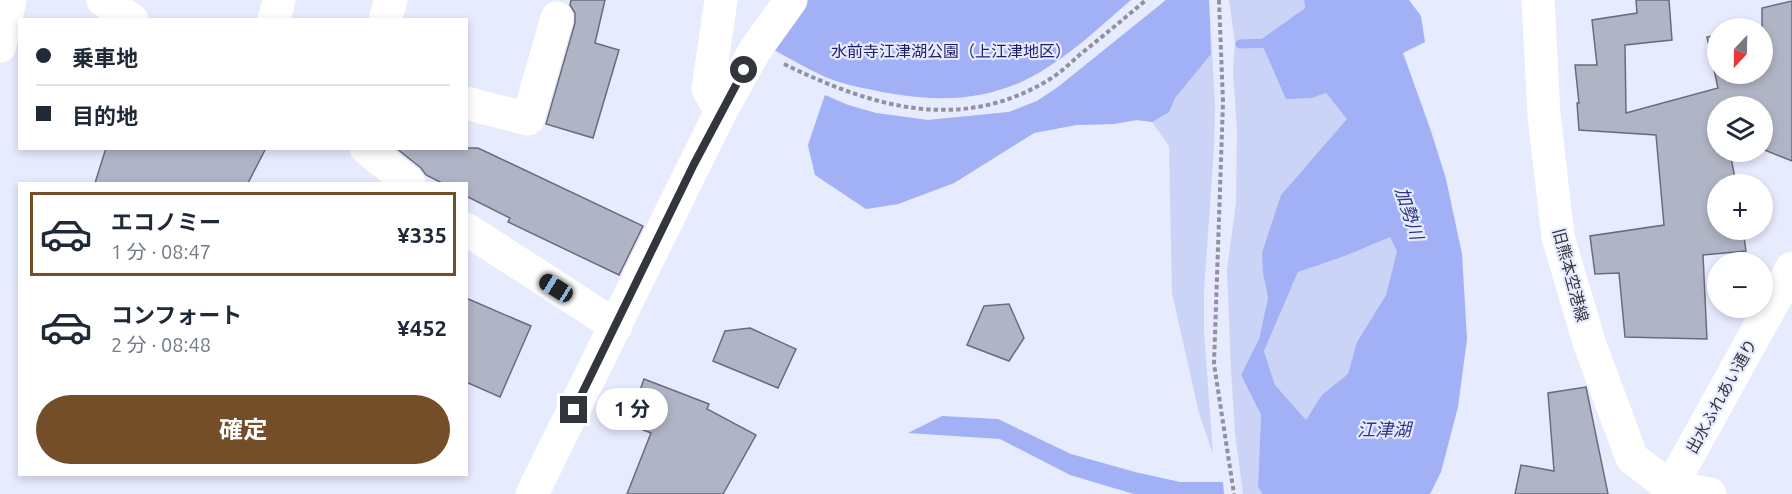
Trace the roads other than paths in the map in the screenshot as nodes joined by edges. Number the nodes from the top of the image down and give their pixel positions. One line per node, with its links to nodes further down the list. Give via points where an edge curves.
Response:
1 (10, 0): 12 (street)
2 (103, 0): 8 (street)
3 (279, 0): 9 (street)
4 (391, 0): 10 (street)
5 (721, 0): 14 (street, via 708,89)
6 (792, 0): 14 (street, via 755,50)
7 (1538, 0): 20 (street, 旧熊本空港線, via 1544,116 1558,237 1590,345 1632,458)
8 (129, 18)
9 (274, 18)
10 (386, 18)
11 (557, 18): 13 (street, via 528,119)
12 (0, 46)
13 (468, 104)
14 (721, 111): 19 (street)
15 (368, 150): 16 (street)
16 (408, 182)
17 (468, 230): 19 (street)
18 (1792, 268): 20 (street, 出水ふれあい通り)
19 (616, 326): 21 (street)
20 (1669, 490): 22 (street)
21 (532, 494)
22 (1710, 494)

